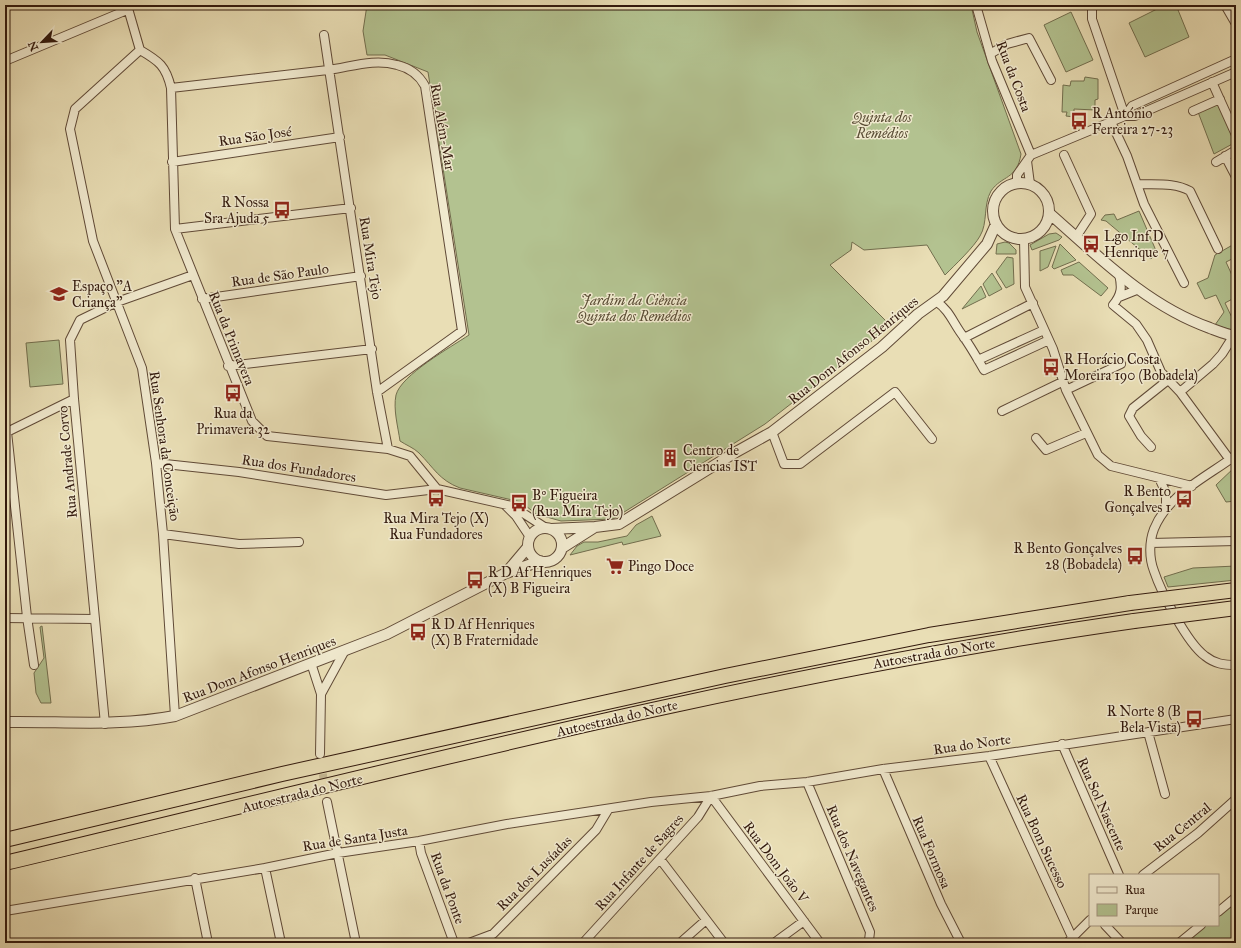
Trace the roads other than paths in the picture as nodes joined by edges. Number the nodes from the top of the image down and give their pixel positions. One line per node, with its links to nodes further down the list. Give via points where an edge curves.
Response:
1 (976, 5): 8 (street, Rua da Costa)
2 (1092, 5): 18 (street, via 1092,19)
3 (1225, 5): 5 (street)
4 (127, 7): 7 (street); 10 (street)
5 (1236, 24)
6 (324, 34): 11 (street, Rua Mira Tejo)
7 (140, 50): 15 (street, Rua da Primavera, via 161,63 169,77); 49 (street, Rua Senhora da Conceição, via 75,109 70,129 93,241)
8 (990, 54): 13 (street, via 1007,44 1029,38); 25 (street, Rua da Costa)
9 (1236, 59): 18 (street, via 1132,106)
10 (5, 61)
11 (330, 69): 15 (street, Rua Além-Mar); 21 (street, Rua Mira Tejo); 62 (street, Rua Além-Mar, via 369,62 397,65 414,72 423,82 462,331)
12 (1236, 72): 14 (street)
13 (1050, 80)
14 (1212, 82): 16 (street); 18 (street, via 1135,116)
15 (171, 88): 26 (street, Rua da Primavera)
16 (1220, 99): 17 (street); 20 (street)
17 (1193, 111)
18 (1125, 116): 19 (street)
19 (1111, 122): 25 (street, via 1059,142); 31 (street)
20 (1236, 135)
21 (340, 137): 26 (street, Rua São José); 32 (street, Rua Mira Tejo)
22 (1236, 150): 24 (street)
23 (1064, 155): 38 (street, via 1091,214)
24 (1225, 156): 27 (street); 28 (street)
25 (1029, 158): 29 (street, via 1017,175); 30 (street, Rua da Costa)
26 (172, 162): 36 (street, Rua da Primavera)
27 (1216, 162)
28 (1236, 177)
29 (1017, 182): 30 (street); 34 (street, via 1006,186 998,193 993,203)
30 (1030, 184): 33 (street, via 1041,190 1047,201)
31 (1138, 184): 41 (street, via 1181,186 1190,191); 45 (street, via 1144,204)
32 (351, 208): 36 (street); 44 (street, Rua Mira Tejo)
33 (1049, 213): 35 (street); 38 (street)
34 (996, 224): 37 (street); 40 (street, Rua Dom Afonso Henriques)
35 (1044, 228): 38 (street); 39 (street)
36 (175, 229): 43 (street, Rua da Primavera)
37 (1004, 234): 39 (street); 40 (street, Rua Dom Afonso Henriques)
38 (1072, 234): 42 (street)
39 (1024, 239): 51 (street, via 1025,287)
40 (987, 244): 50 (street, Rua Dom Afonso Henriques)
41 (1218, 248)
42 (1119, 274): 46 (street); 47 (street, via 1122,289)
43 (193, 275): 48 (street, Rua da Primavera); 49 (street, Rua Andrade Corvo)
44 (361, 276): 48 (street, Rua de São Paulo); 56 (street, Rua Mira Tejo)
45 (1184, 283)
46 (1139, 289): 47 (street); 53 (street, via 1193,322)
47 (1119, 297): 60 (street, via 1113,305 1136,324 1147,340 1157,365)
48 (202, 299): 59 (street, Rua da Primavera)
49 (117, 302): 64 (street, Rua Andrade Corvo, via 80,320 70,340); 74 (street, Rua Senhora da Conceição, via 142,368)
50 (937, 302): 54 (street, via 951,314); 66 (street, Rua Dom Afonso Henriques, via 918,314 882,347)
51 (1033, 304): 52 (street); 54 (street)
52 (1044, 330): 55 (street); 57 (street)
53 (1235, 334): 63 (street, via 1213,364)
54 (964, 338): 57 (street, via 969,342)
55 (1049, 340): 57 (street, via 984,370); 61 (street)
56 (372, 349): 59 (street); 62 (street, Rua Mira Tejo)
57 (978, 360)
58 (1121, 364): 61 (street)
59 (228, 366): 72 (street, Rua da Primavera, via 252,421 267,436)
60 (1168, 380): 63 (street); 71 (street, via 1133,408 1129,416)
61 (1064, 386): 65 (street); 68 (street)
62 (377, 392): 72 (street, Rua Mira Tejo)
63 (1180, 392): 73 (street)
64 (74, 399): 67 (street); 94 (street, Rua Andrade Corvo)
65 (1002, 411)
66 (772, 432): 70 (street, via 784,464 800,464 895,392); 80 (street, Rua Dom Afonso Henriques, via 619,524)
67 (6, 433): 92 (street)
68 (1086, 433): 69 (street, via 1046,450); 75 (street, via 1098,455 1111,466)
69 (1036, 438)
70 (932, 439)
71 (1151, 447)
72 (388, 449): 77 (street, Rua da Primavera, via 410,456)
73 (1233, 457): 76 (street)
74 (156, 463): 77 (street, Rua dos Fundadores, via 239,472 386,495); 82 (street, Rua Senhora da Conceição)
75 (1159, 478): 76 (street); 79 (street, via 1166,493)
76 (1192, 486): 79 (street, via 1173,499)
77 (437, 489): 78 (street)
78 (504, 504): 81 (street, via 517,508); 85 (street, via 516,516)
79 (1166, 510): 86 (street, via 1154,530)
80 (595, 527): 81 (street, Rua Dom Afonso Henriques); 87 (street, Rua Dom Afonso Henriques)
81 (549, 528): 85 (street, via 534,532); 87 (street, via 560,536)
82 (163, 534): 84 (street, via 239,544); 100 (street, Rua Senhora da Conceição)
83 (1236, 541): 86 (street)
84 (299, 542)
85 (529, 542): 88 (street, via 532,556); 89 (street, Rua Dom Afonso Henriques)
86 (1151, 543): 98 (street, via 1150,554 1154,570 1190,641 1204,656 1218,664)
87 (562, 548): 88 (street, via 554,560)
88 (540, 561): 89 (street, Rua Dom Afonso Henriques)
89 (506, 573): 95 (street, Rua Dom Afonso Henriques, via 387,634)
90 (1236, 590): 115 (highway, Autoestrada do Norte, bridge, via 1130,603 929,635 725,676 282,774)
91 (1236, 608): 119 (highway, Autoestrada do Norte, bridge, via 1134,620 941,651 730,692)
92 (27, 617): 93 (street); 94 (street); 97 (street)
93 (5, 618)
94 (95, 619): 103 (street, Rua Andrade Corvo)
95 (344, 652): 96 (street, Rua Dom Afonso Henriques); 99 (street)
96 (311, 664): 99 (street); 100 (street, Rua Dom Afonso Henriques)
97 (34, 665)
98 (1236, 665)
99 (321, 694): 106 (street)
100 (175, 716): 103 (street, Rua Dom Afonso Henriques, via 145,722)
101 (1236, 719): 104 (street, Rua do Norte)
102 (5, 722): 103 (street, Rua Dom Afonso Henriques, via 58,721)
103 (104, 724)
104 (1148, 732): 105 (street, Rua do Norte); 110 (street)
105 (1062, 744): 107 (street, Rua do Norte); 121 (street, Rua Sol Nascente)
106 (320, 754)
107 (989, 756): 108 (street, Rua do Norte); 132 (street, Rua Bom Sucesso)
108 (883, 769): 109 (street, Rua do Norte); 144 (street, Rua Formosa)
109 (807, 782): 111 (street, Rua do Norte, via 760,786); 143 (street, Rua dos Navegantes, via 870,932)
110 (1165, 794)
111 (711, 796): 114 (street, Rua de Santa Justa, via 650,802); 118 (street, Rua Infante de Sagres, via 698,817); 128 (street, Rua Dom João V)
112 (1236, 799): 122 (street, Rua Central)
113 (327, 802): 117 (street)
114 (608, 810): 116 (street, Rua de Santa Justa, via 507,824); 137 (street, Rua dos Lusíadas, via 596,830 493,934)
115 (5, 840)
116 (419, 841): 117 (street, Rua de Santa Justa); 136 (street, Rua da Ponte, via 421,853)
117 (338, 853): 120 (street, Rua de Santa Justa); 135 (street)
118 (660, 859): 127 (street); 138 (street, Rua Infante de Sagres)
119 (5, 864)
120 (265, 868): 123 (street, Rua de Santa Justa); 134 (street)
121 (1119, 874)
122 (1144, 874)
123 (195, 878): 125 (street, Rua de Santa Justa); 133 (street)
124 (1236, 897): 126 (street)
125 (5, 911)
126 (1219, 911)
127 (706, 920): 139 (street); 140 (street)
128 (804, 921): 141 (street); 142 (street, Rua Dom João V)
129 (1089, 921): 132 (street)
130 (1106, 926): 145 (street)
131 (1200, 926): 146 (street)
132 (1070, 940)
133 (208, 943)
134 (281, 943)
135 (356, 943)
136 (454, 943)
137 (469, 943)
138 (583, 943)
139 (680, 943)
140 (724, 943)
141 (774, 943)
142 (820, 943)
143 (866, 943)
144 (960, 943)
145 (1122, 943)
146 (1179, 943)

